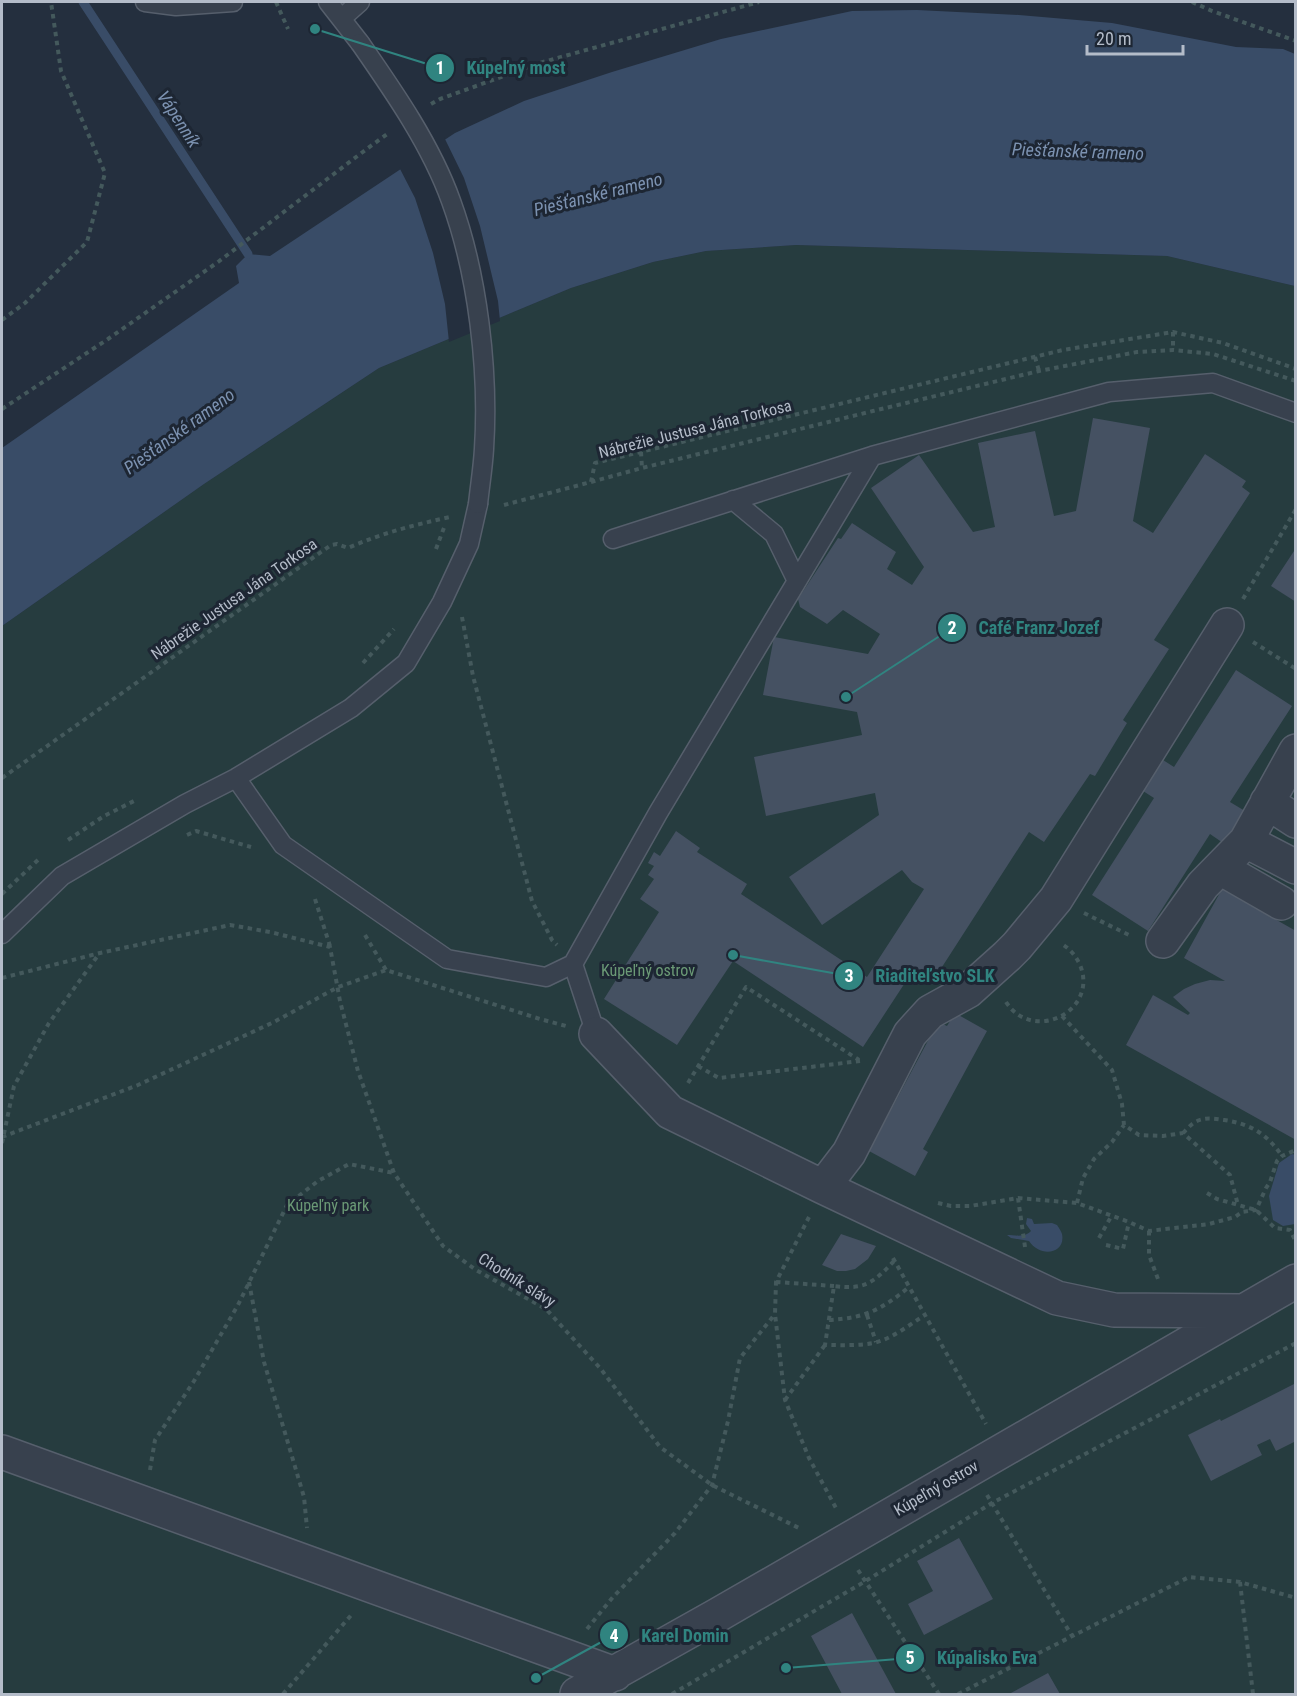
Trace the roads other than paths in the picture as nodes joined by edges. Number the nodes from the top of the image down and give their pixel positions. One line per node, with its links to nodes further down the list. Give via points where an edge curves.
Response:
1 (145, 2): 2 (lane, via 176,6)
2 (233, 2)
3 (328, 2): 5 (lane)
4 (360, 2): 5 (lane)
5 (342, 18): 13 (lane, bridge, via 424,142 451,201 472,272 485,398 477,507 469,544 434,617 406,663 351,708)
6 (1296, 413): 7 (lane, via 1213,383 1109,392)
7 (872, 456): 8 (lane); 10 (lane)
8 (733, 500): 9 (lane); 10 (lane, via 774,534)
9 (613, 539)
10 (797, 581): 22 (lane)
11 (1227, 625): 24 (street, via 1056,899 1012,951 968,991 930,1012 910,1034 849,1153)
12 (1296, 751): 14 (street)
13 (236, 778): 20 (lane, via 62,876); 22 (lane, via 283,845 447,959 546,977)
14 (1267, 802): 15 (street); 16 (street)
15 (1296, 821)
16 (1246, 841): 17 (street); 18 (street)
17 (1296, 867)
18 (1220, 868): 19 (street); 21 (street)
19 (1291, 896)
20 (2, 934)
21 (1163, 941)
22 (573, 964): 23 (lane)
23 (596, 1034): 24 (street, via 670,1112)
24 (823, 1187): 26 (street, via 1057,1298 1113,1310)
25 (1296, 1281): 26 (street, Kúpeľný ostrov)
26 (1243, 1311): 28 (street, Kúpeľný ostrov)
27 (2, 1452): 28 (street)
28 (615, 1674): 29 (street, Kúpeľný ostrov)
29 (577, 1695)

